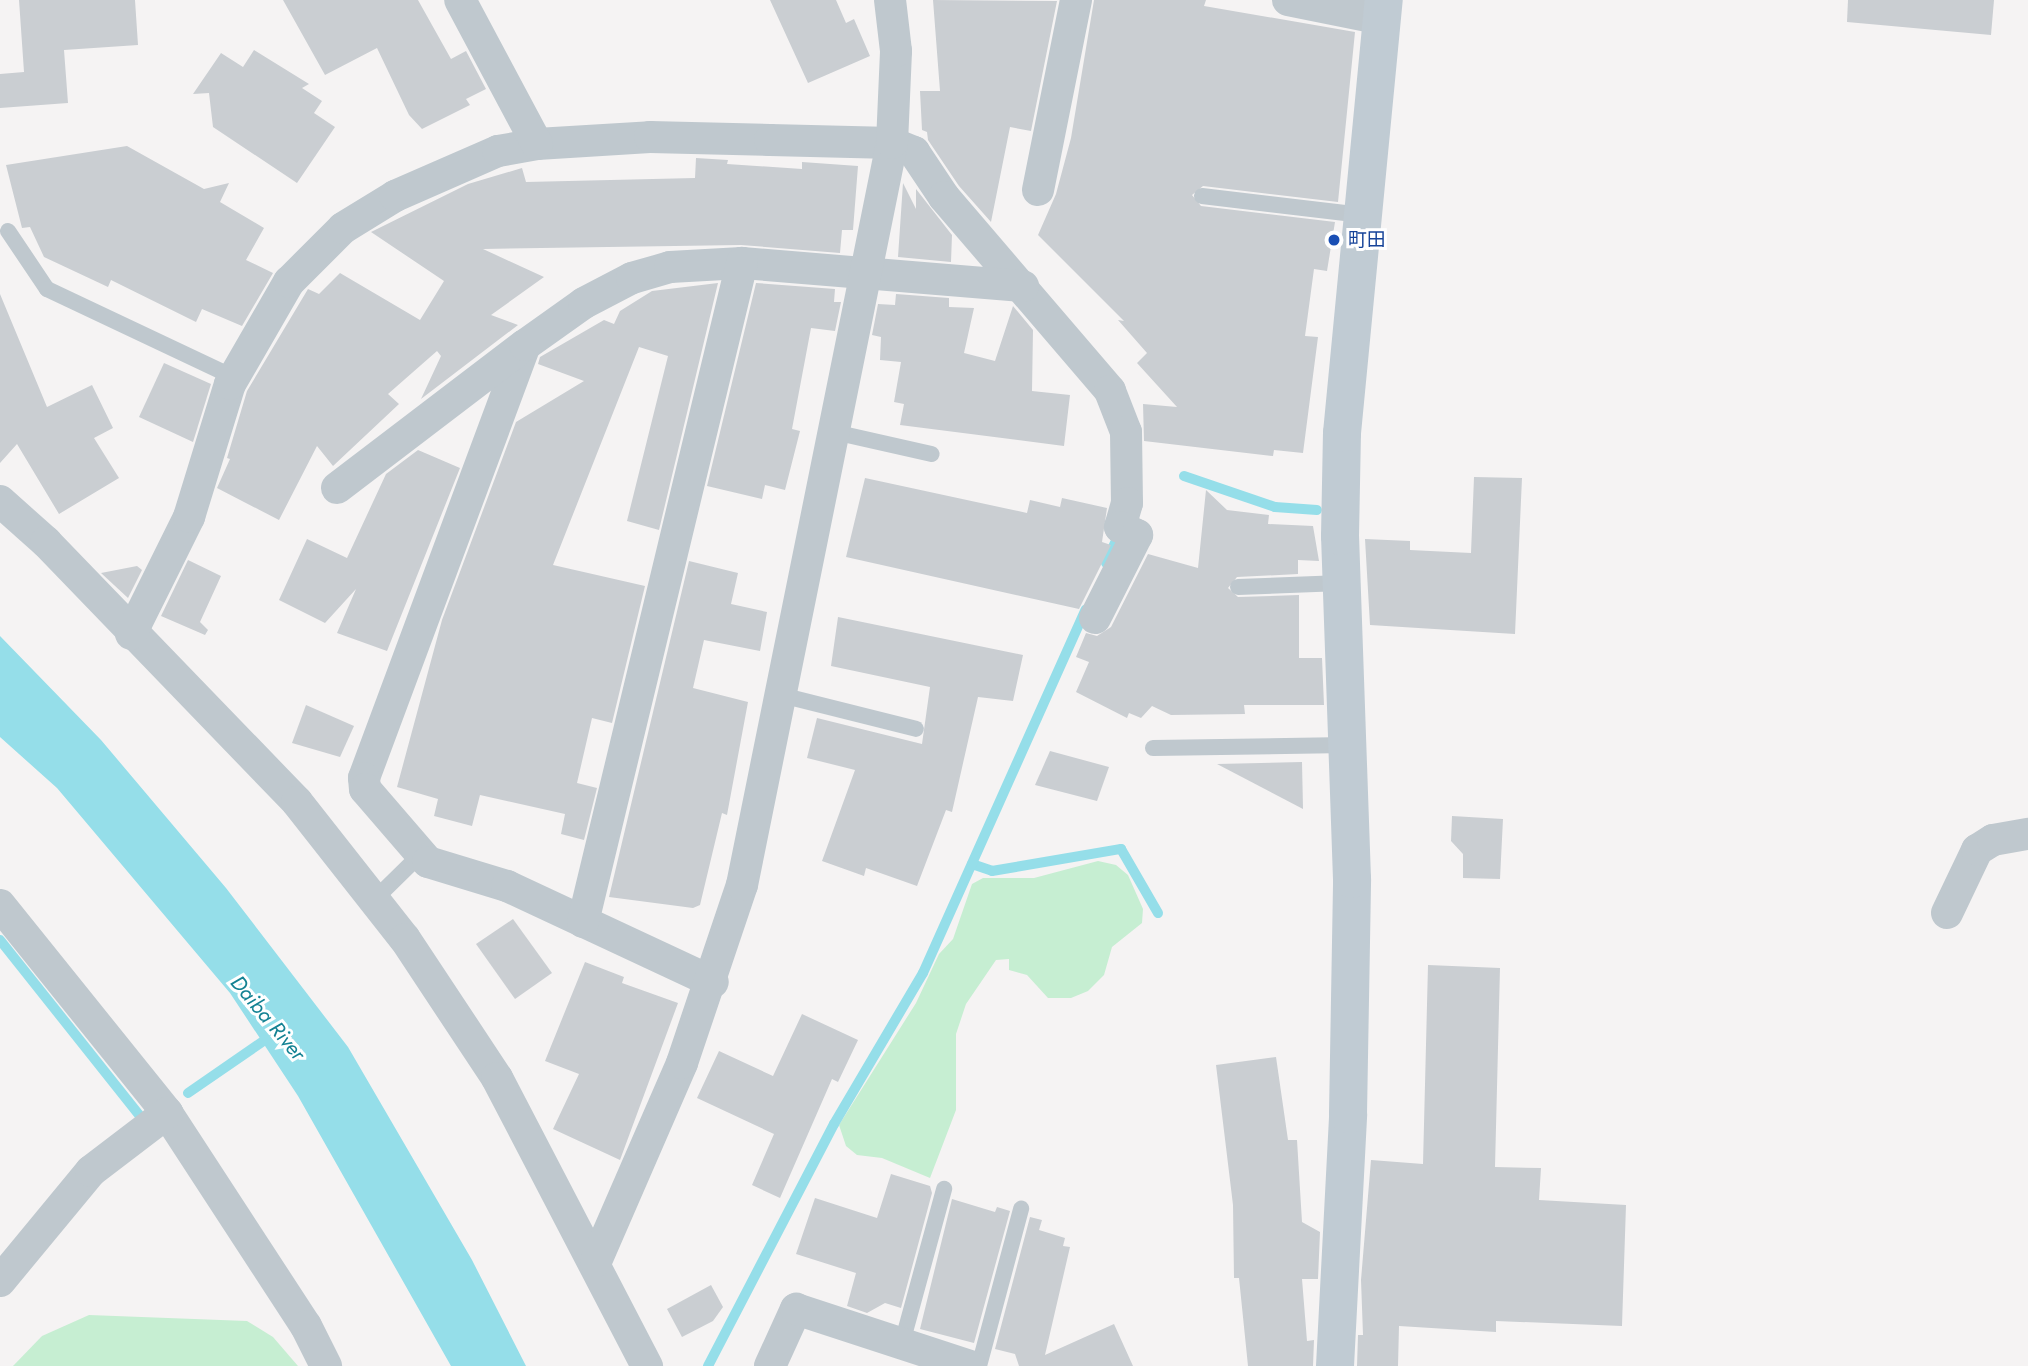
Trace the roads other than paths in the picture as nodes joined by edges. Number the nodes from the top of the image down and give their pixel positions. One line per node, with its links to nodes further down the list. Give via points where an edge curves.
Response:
1 (460, 0): 7 (street)
2 (890, 0): 6 (street, via 896,51)
3 (1076, 0): 8 (street)
4 (1288, 0): 5 (street)
5 (1382, 9): 10 (street)
6 (892, 143): 7 (street, via 650,137); 13 (street); 14 (street, via 914,152 944,197)
7 (537, 144): 16 (street, via 498,151 395,196 343,228 289,282)
8 (1038, 190)
9 (1202, 196): 10 (lane)
10 (1362, 215): 21 (street, via 1342,433)
11 (8, 231): 16 (lane, via 47,289)
12 (742, 263): 13 (street); 15 (street, via 670,267 632,278 584,303); 34 (street)
13 (867, 275): 14 (street); 17 (street)
14 (1023, 286): 23 (street, via 1110,391 1126,432 1127,503 1120,527 1137,535)
15 (525, 345): 19 (street); 30 (street, via 364,778 365,789)
16 (233, 377): 24 (street, via 189,517)
17 (834, 432): 18 (lane); 25 (street)
18 (932, 454)
19 (337, 488)
20 (0, 501): 24 (street, via 46,542)
21 (1342, 583): 22 (lane); 27 (street)
22 (1238, 587)
23 (1095, 618)
24 (131, 634): 31 (street, via 176,674 297,802)
25 (781, 695): 26 (lane); 35 (street, via 742,884)
26 (916, 729)
27 (1347, 745): 28 (lane); 47 (street, via 1352,879 1348,1114)
28 (1153, 748)
29 (2028, 834): 33 (street, via 1993,840 1978,850)
30 (421, 854): 31 (lane); 34 (street, via 428,862 507,886)
31 (374, 900): 39 (street, via 497,1078)
32 (0, 905): 36 (street)
33 (1947, 913)
34 (583, 922): 35 (street)
35 (713, 982): 39 (street)
36 (167, 1113): 40 (street, via 91,1171); 42 (street, via 306,1326)
37 (944, 1189): 41 (lane)
38 (1021, 1209): 46 (lane)
39 (596, 1261): 43 (street)
40 (0, 1281)
41 (902, 1343): 44 (street, via 796,1309); 45 (street)
42 (326, 1366)
43 (647, 1366)
44 (770, 1366)
45 (970, 1366)
46 (979, 1366)
47 (1335, 1366)

